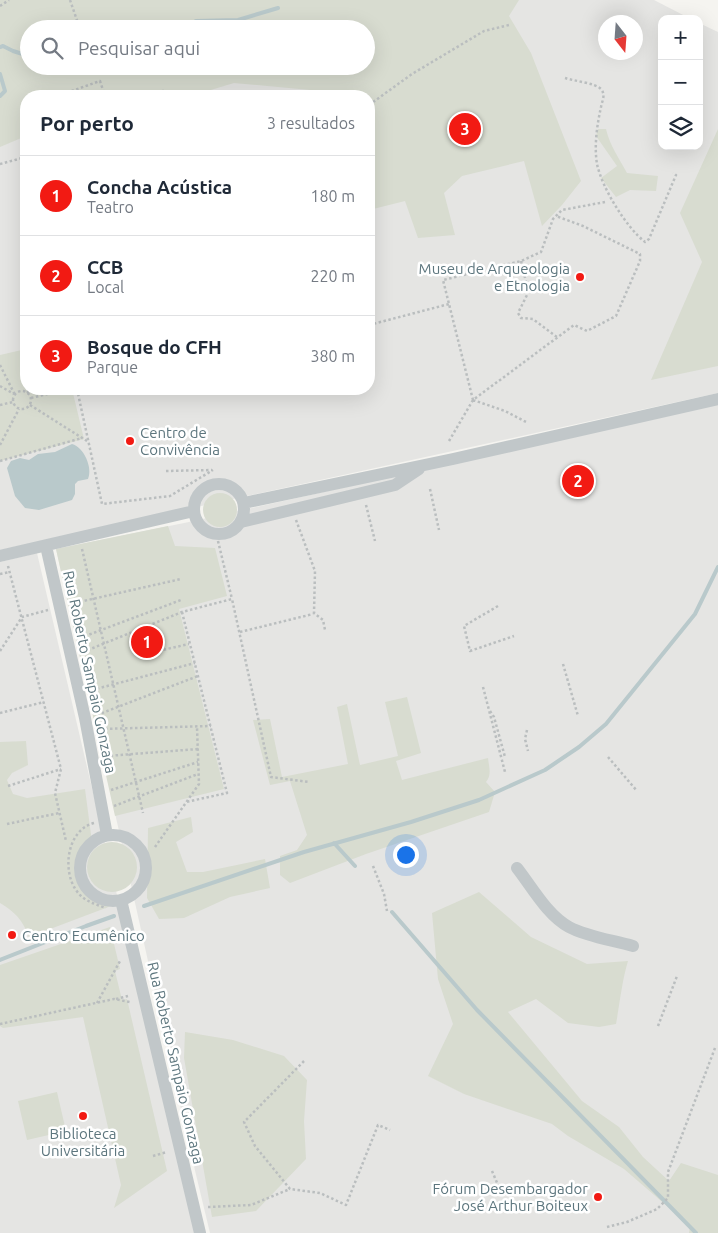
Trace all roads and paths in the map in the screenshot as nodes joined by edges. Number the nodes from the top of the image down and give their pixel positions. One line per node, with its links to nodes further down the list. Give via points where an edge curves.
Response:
1 (9, 0): 3 (path)
2 (70, 0): 4 (path)
3 (0, 6)
4 (77, 20)
5 (509, 25): 9 (path, via 484,30)
6 (565, 78): 12 (path, via 594,84 602,90 604,97 596,128 597,164 615,204 645,242 676,175)
7 (74, 90): 8 (path, via 100,81)
8 (103, 90)
9 (375, 101)
10 (20, 159): 11 (path)
11 (0, 164)
12 (672, 173)
13 (605, 202): 14 (path, via 562,210)
14 (556, 216): 15 (path, via 541,252); 18 (path, via 640,254 640,261 616,316 587,331 574,325)
15 (521, 261): 16 (path, via 443,280); 18 (path, via 527,295 518,313 522,318 533,319)
16 (449, 304): 17 (path); 27 (path)
17 (375, 324)
18 (557, 337): 27 (path)
19 (0, 365): 22 (path)
20 (0, 386): 22 (path)
21 (20, 392): 22 (path)
22 (15, 395): 29 (path)
23 (29, 395): 26 (path)
24 (43, 395): 26 (path)
25 (78, 395): 35 (path)
26 (31, 398): 31 (path)
27 (473, 400): 33 (path); 36 (path)
28 (718, 400): 39 (street)
29 (14, 402): 30 (path); 32 (path)
30 (0, 405)
31 (30, 405): 32 (path); 34 (path)
32 (19, 409): 37 (path)
33 (528, 423)
34 (82, 438): 35 (path); 38 (path)
35 (87, 441): 40 (path, via 102,504 170,496 212,470)
36 (449, 441)
37 (0, 445)
38 (0, 461)
39 (424, 465): 42 (street); 46 (street, via 395,485)
40 (166, 471)
41 (430, 489): 47 (path)
42 (244, 503): 44 (street, via 230,486 216,484 208,486 197,496); 46 (street)
43 (366, 503): 49 (path)
44 (194, 512): 46 (street, via 202,527 217,534 232,530); 50 (street)
45 (295, 519): 62 (path, via 315,571)
46 (241, 522)
47 (439, 530)
48 (218, 541): 56 (path)
49 (375, 541)
50 (46, 546): 52 (street); 59 (street, Rua Roberto Sampaio Gonzaga)
51 (82, 549): 57 (path)
52 (3, 555): 53 (path)
53 (10, 572): 54 (path); 63 (path)
54 (0, 574)
55 (181, 578): 57 (path)
56 (232, 599): 61 (path); 66 (path)
57 (94, 600): 59 (path); 64 (path)
58 (181, 600): 64 (path)
59 (60, 606): 63 (path); 68 (street, Rua Roberto Sampaio Gonzaga)
60 (498, 606): 67 (path, via 464,626 470,651)
61 (182, 612): 69 (path); 70 (path)
62 (314, 613): 65 (path, via 322,620); 66 (path)
63 (22, 617): 71 (path); 80 (path)
64 (101, 630): 68 (path); 69 (path)
65 (325, 630)
66 (240, 632): 102 (path, via 271,777)
67 (514, 636)
68 (68, 642): 105 (street, Rua Roberto Sampaio Gonzaga)
69 (104, 644): 72 (path); 77 (path)
70 (190, 644): 73 (path); 74 (path)
71 (0, 651)
72 (83, 652)
73 (149, 653)
74 (195, 663): 76 (path); 77 (path)
75 (563, 664): 85 (path)
76 (198, 676): 81 (path); 87 (path)
77 (113, 684): 79 (path); 81 (path)
78 (482, 687): 82 (path)
79 (92, 690)
80 (44, 702): 83 (path); 98 (path)
81 (118, 707): 84 (path); 89 (path)
82 (489, 708): 95 (path); 99 (path)
83 (0, 713)
84 (97, 715)
85 (578, 716)
86 (197, 726): 87 (path); 89 (path); 91 (path)
87 (211, 726): 107 (path, via 227,794)
88 (100, 728): 89 (path)
89 (123, 728): 93 (path)
90 (527, 730): 92 (path)
91 (198, 749): 93 (path); 97 (path)
92 (528, 751)
93 (129, 754): 94 (path); 101 (path)
94 (107, 756)
95 (505, 757)
96 (608, 757): 104 (path)
97 (198, 762): 100 (path); 101 (path)
98 (61, 769): 103 (path); 109 (path, via 55,793)
99 (505, 772)
100 (198, 773): 106 (path); 107 (path, via 199,784)
101 (136, 782): 105 (path); 106 (path)
102 (309, 782)
103 (8, 786)
104 (638, 792)
105 (100, 794): 110 (street, Rua Roberto Sampaio Gonzaga)
106 (139, 796): 108 (path); 110 (path)
107 (186, 802): 114 (path)
108 (142, 812)
109 (59, 813): 111 (path); 113 (path)
110 (104, 816): 112 (street, Rua Roberto Sampaio Gonzaga); 118 (path, via 81,829 71,844 68,862 69,875 76,890 86,900)
111 (7, 824)
112 (107, 835): 117 (street, via 125,837 134,842 145,860 144,880 130,896); 117 (street, via 92,842 83,853 82,881 98,898)
113 (66, 841)
114 (155, 847)
115 (373, 866): 119 (path)
116 (517, 868): 120 (street, via 552,914 567,926)
117 (121, 900): 139 (street, Rua Roberto Sampaio Gonzaga)
118 (106, 908)
119 (388, 911)
120 (633, 946)
121 (120, 961): 126 (path)
122 (677, 976): 128 (path)
123 (128, 996): 124 (path)
124 (114, 999): 125 (path); 126 (path)
125 (130, 1002)
126 (97, 1003): 127 (path)
127 (0, 1024)
128 (658, 1026)
129 (714, 1048): 138 (path, via 668,1172 668,1198 656,1209)
130 (304, 1061): 136 (path, via 244,1122 255,1146)
131 (390, 1130): 136 (path, via 378,1125 346,1206 320,1193)
132 (167, 1152): 133 (path)
133 (153, 1156)
134 (492, 1171): 135 (path)
135 (498, 1185)
136 (290, 1189): 137 (path, via 251,1205)
137 (208, 1207)
138 (607, 1227)
139 (200, 1233)

